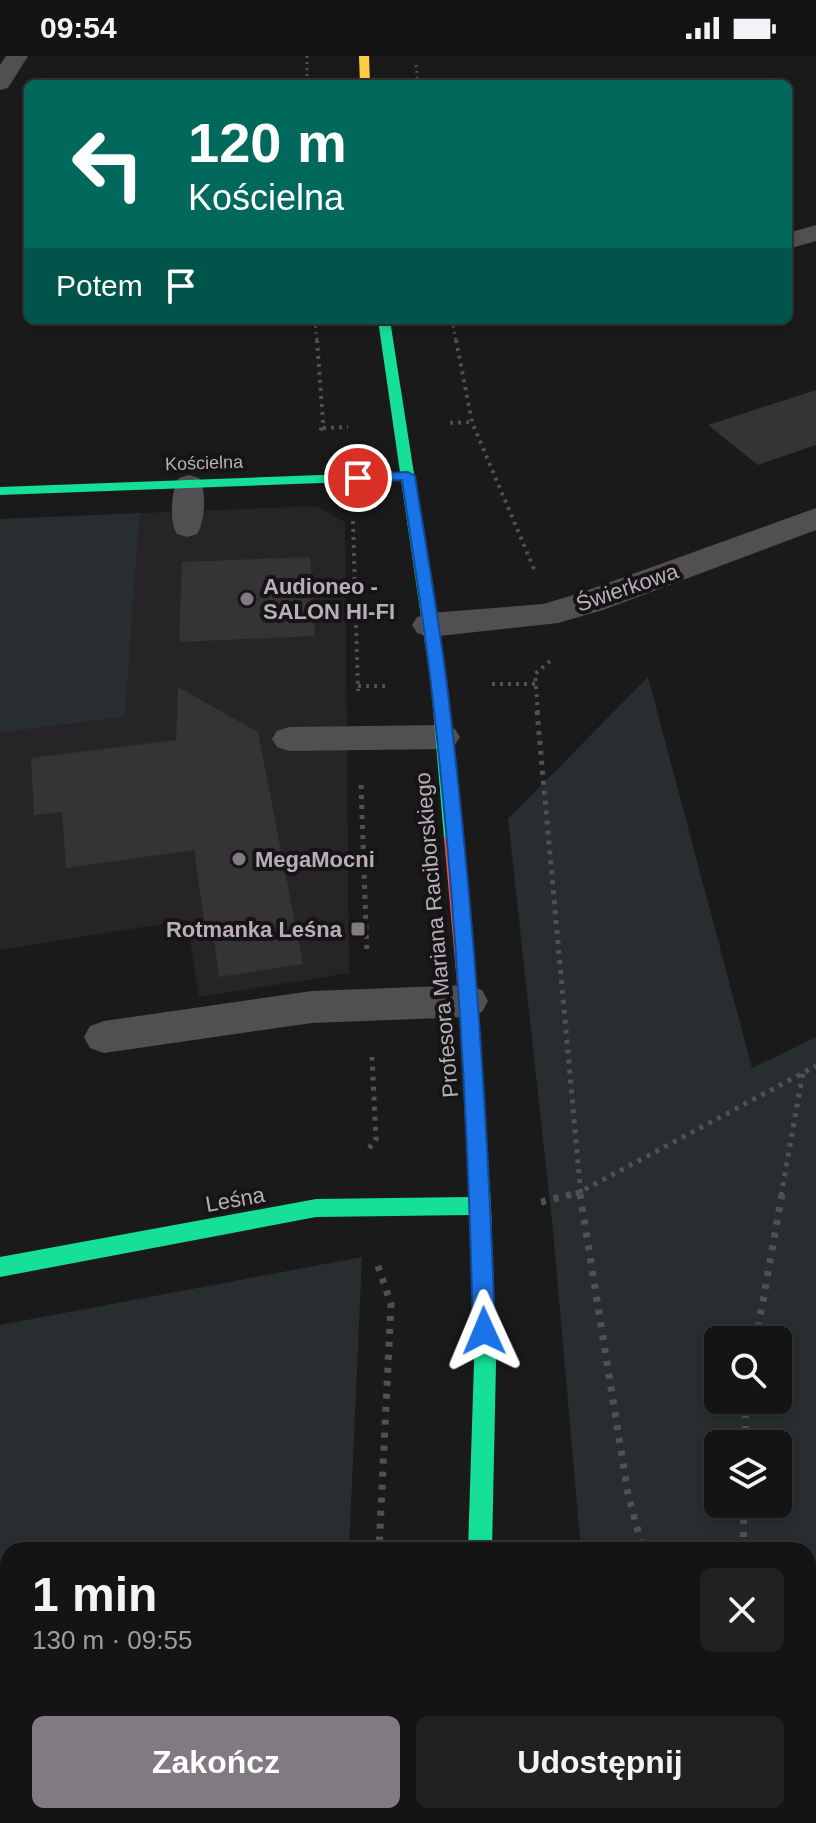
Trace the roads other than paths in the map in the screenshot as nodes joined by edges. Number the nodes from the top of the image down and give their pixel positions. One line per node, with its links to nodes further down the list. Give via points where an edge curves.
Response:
1 (17, 56): 4 (street)
2 (364, 56): 3 (main road)
3 (365, 80)
4 (0, 83)
5 (816, 233): 6 (street)
6 (792, 240)
7 (385, 324): 8 (main road, Profesora Mariana Raciborskiego)
8 (408, 476): 9 (main road, Kościelna); 13 (main road, Profesora Mariana Raciborskiego)
9 (189, 484): 10 (main road, Kościelna); 12 (lane)
10 (0, 491)
11 (816, 518): 13 (street, Świerkowa, via 545,615)
12 (187, 528)
13 (430, 625): 14 (main road, Profesora Mariana Raciborskiego)
14 (443, 737): 15 (lane); 16 (main road, Profesora Mariana Raciborskiego)
15 (289, 739)
16 (468, 1001): 17 (lane, via 312,1007); 18 (main road, Profesora Mariana Raciborskiego)
17 (104, 1037)
18 (481, 1206): 19 (main road, Leśna, via 316,1208); 20 (main road, Profesora Mariana Raciborskiego, via 485,1363)
19 (0, 1267)
20 (480, 1542)

